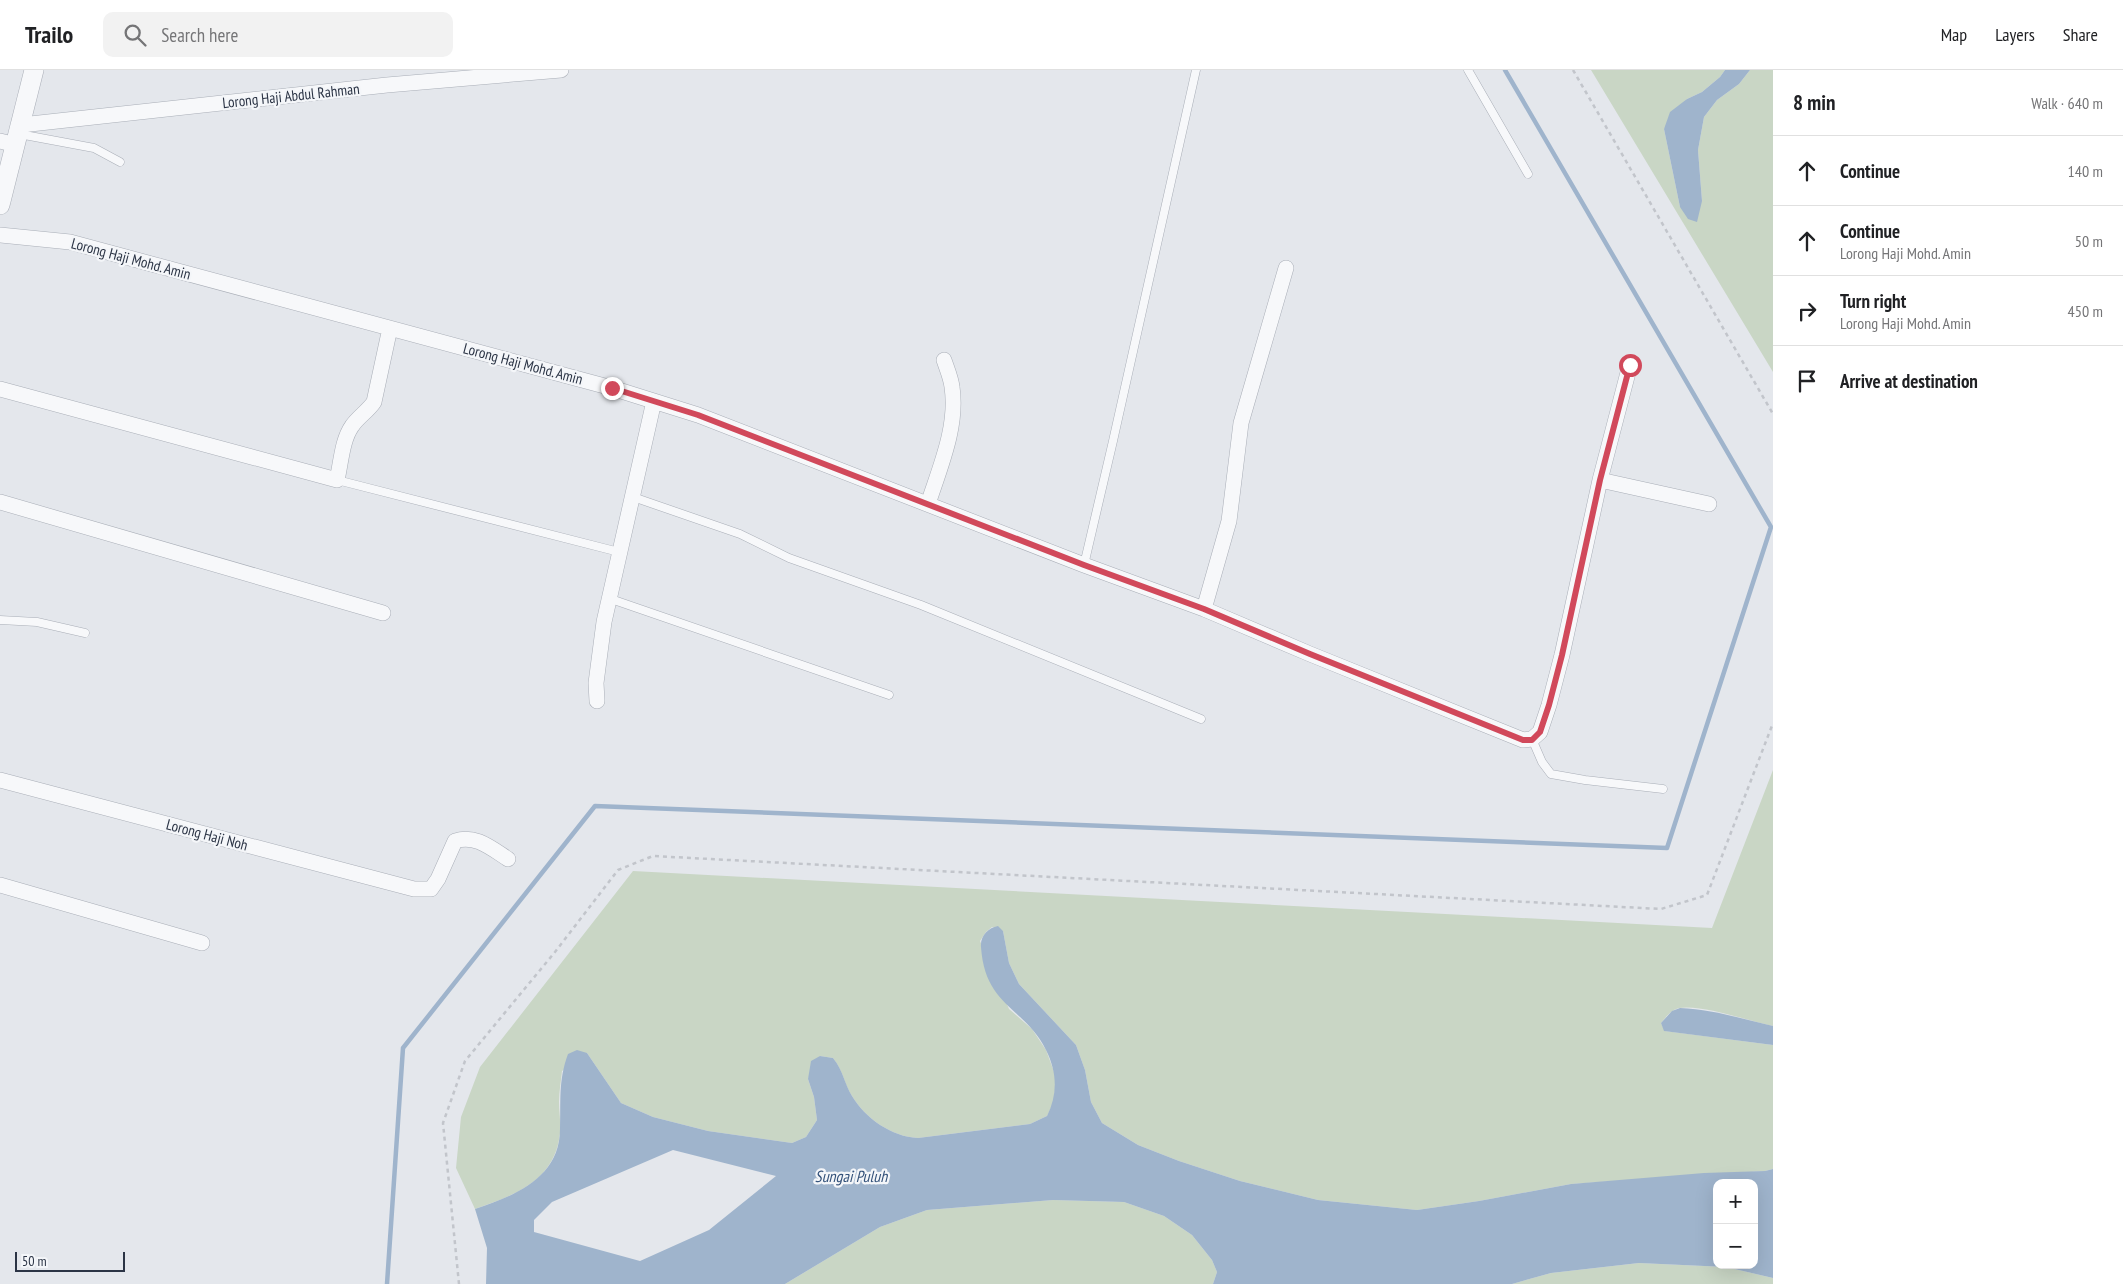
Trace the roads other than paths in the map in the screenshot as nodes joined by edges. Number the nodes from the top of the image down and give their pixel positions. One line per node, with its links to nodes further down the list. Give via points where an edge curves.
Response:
1 (34, 70): 5 (street)
2 (561, 70): 5 (street, Lorong Haji Abdul Rahman, via 387,85)
3 (1196, 70): 23 (lane)
4 (1468, 70): 7 (lane)
5 (14, 136): 6 (lane, via 94,148); 8 (street)
6 (120, 162)
7 (1528, 174)
8 (1, 200)
9 (0, 235): 11 (street, Lorong Haji Mohd. Amin, via 70,242)
10 (1286, 268): 25 (street, via 1241,423 1229,521)
11 (390, 328): 15 (street, Lorong Haji Mohd. Amin); 16 (street, via 374,402 346,436)
12 (944, 360): 20 (street, via 954,403 947,448)
13 (1630, 365): 17 (street)
14 (0, 389): 16 (street)
15 (654, 401): 18 (street); 20 (street, Lorong Haji Mohd. Amin)
16 (337, 480): 22 (lane)
17 (1600, 480): 21 (street); 32 (street, via 1562,655 1540,732)
18 (633, 497): 22 (street); 31 (lane, via 740,534 789,558 921,605)
19 (0, 502): 26 (street)
20 (928, 504): 23 (street, Lorong Haji Mohd. Amin)
21 (1708, 504)
22 (619, 552): 24 (street)
23 (1084, 565): 25 (street, Lorong Haji Mohd. Amin)
24 (608, 598): 29 (lane); 30 (street, via 596,683)
25 (1204, 609): 32 (street, Lorong Haji Mohd. Amin, via 1523,740)
26 (384, 612)
27 (0, 620): 28 (lane, via 37,622)
28 (85, 633)
29 (889, 695)
30 (597, 701)
31 (1201, 719)
32 (1532, 740): 34 (lane, via 1551,774)
33 (0, 780): 35 (street, Lorong Haji Noh, via 414,889 431,889 454,841 464,838 480,842)
34 (1663, 789)
35 (508, 859)
36 (0, 885): 37 (street)
37 (202, 943)

